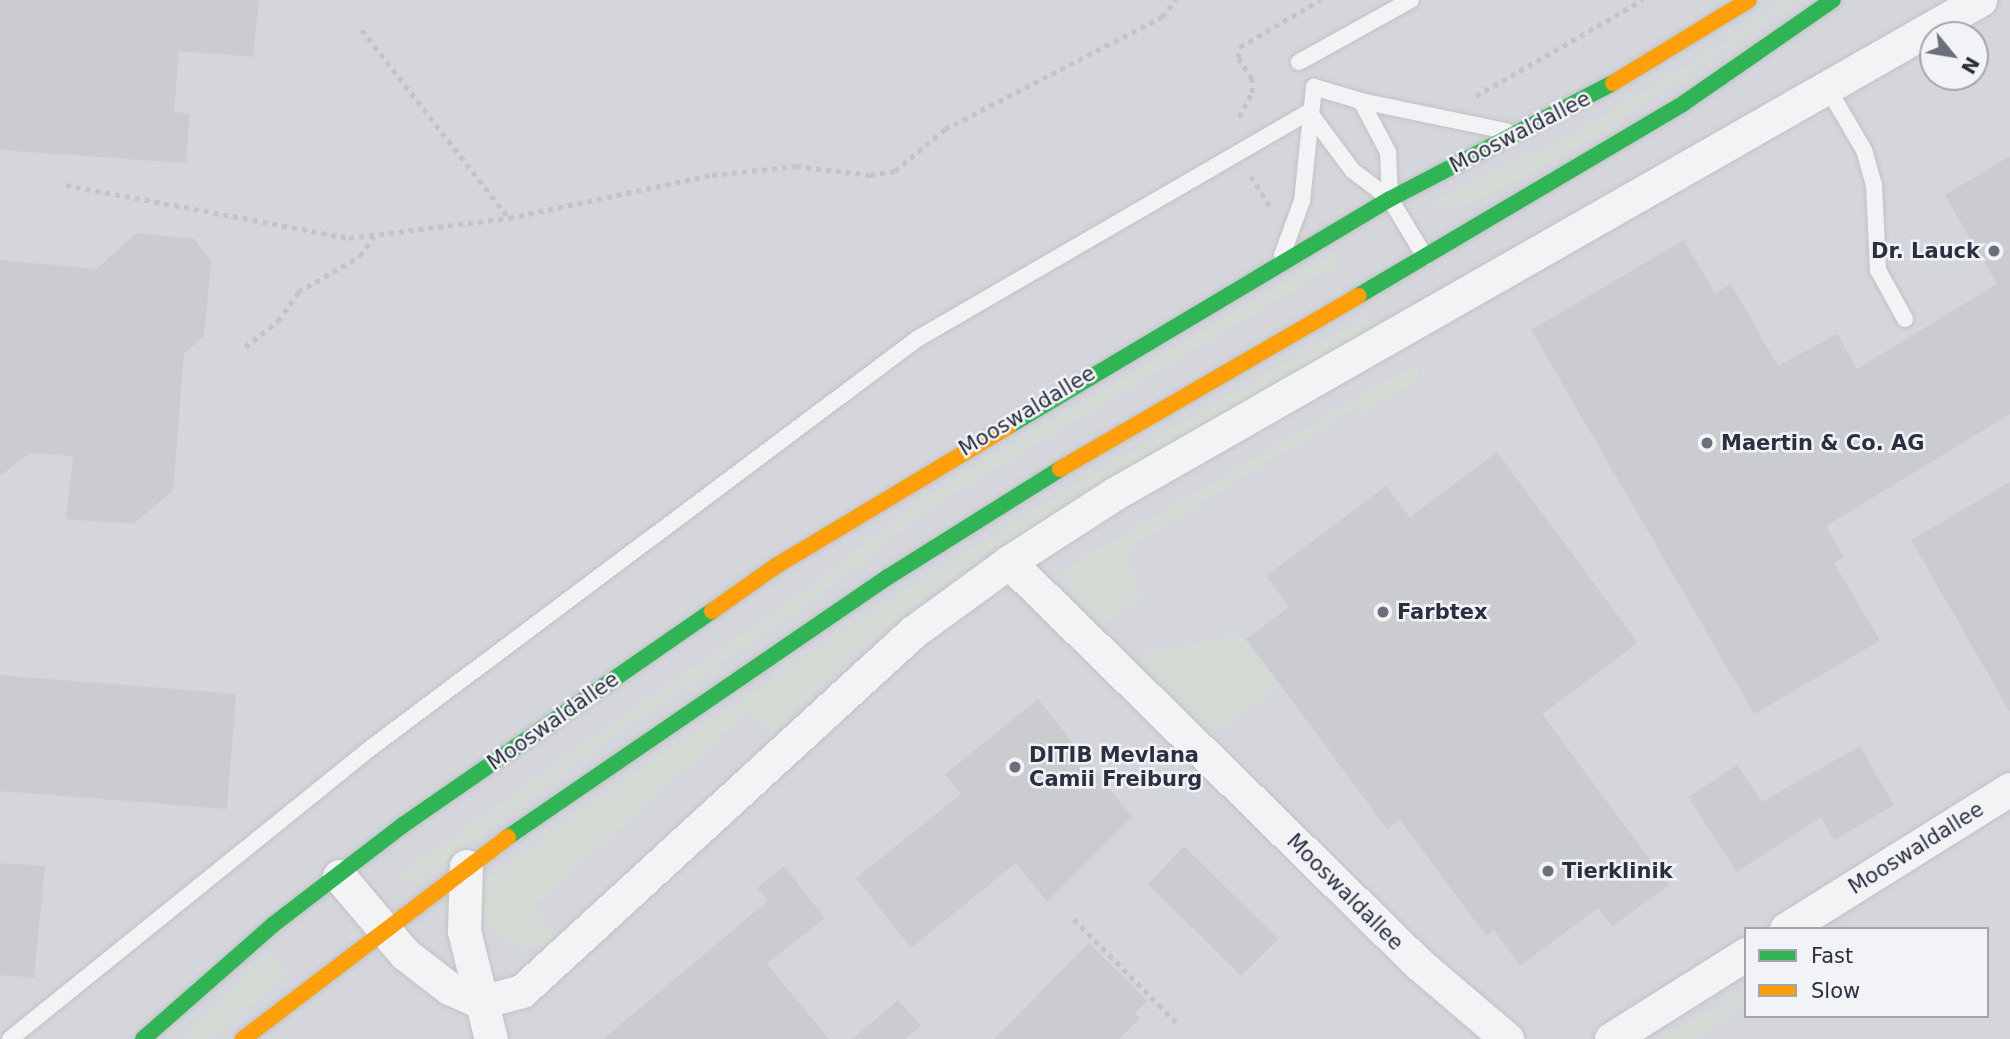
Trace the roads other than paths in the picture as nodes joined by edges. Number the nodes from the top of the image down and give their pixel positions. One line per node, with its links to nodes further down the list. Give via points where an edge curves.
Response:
1 (1411, 0): 5 (lane)
2 (1749, 0): 9 (main road, Mooswaldallee, via 1622,79)
3 (1833, 0): 11 (main road, via 1684,103)
4 (1980, 0): 6 (street)
5 (1299, 62)
6 (1827, 88): 13 (lane, via 1864,149 1874,185 1878,270); 14 (street, via 1114,494)
7 (1361, 101): 8 (lane, via 1314,87); 9 (lane); 10 (lane, via 1388,152)
8 (1309, 113): 10 (lane, via 1352,170); 12 (lane, via 1302,201); 22 (lane, via 1236,150 917,339 368,750)
9 (1518, 134): 10 (main road, Mooswaldallee)
10 (1390, 199): 11 (lane); 12 (main road, Mooswaldallee)
11 (1425, 257): 16 (main road, via 1070,463 888,577)
12 (1279, 262): 17 (main road, Mooswaldallee, via 776,566 403,825)
13 (1906, 319)
14 (1009, 562): 21 (street, via 913,632 522,991); 26 (street, Mooswaldallee, via 1419,964)
15 (2010, 789): 18 (street, Mooswaldallee)
16 (466, 866): 19 (main road); 21 (street, via 464,931)
17 (338, 876): 19 (street); 23 (main road, Mooswaldallee, via 274,924)
18 (1789, 927)
19 (380, 929): 21 (street, via 449,988); 24 (main road)
20 (1744, 955): 27 (street)
21 (481, 1002): 25 (street)
22 (10, 1039)
23 (143, 1039)
24 (243, 1039)
25 (491, 1039)
26 (1507, 1039)
27 (1611, 1039)

